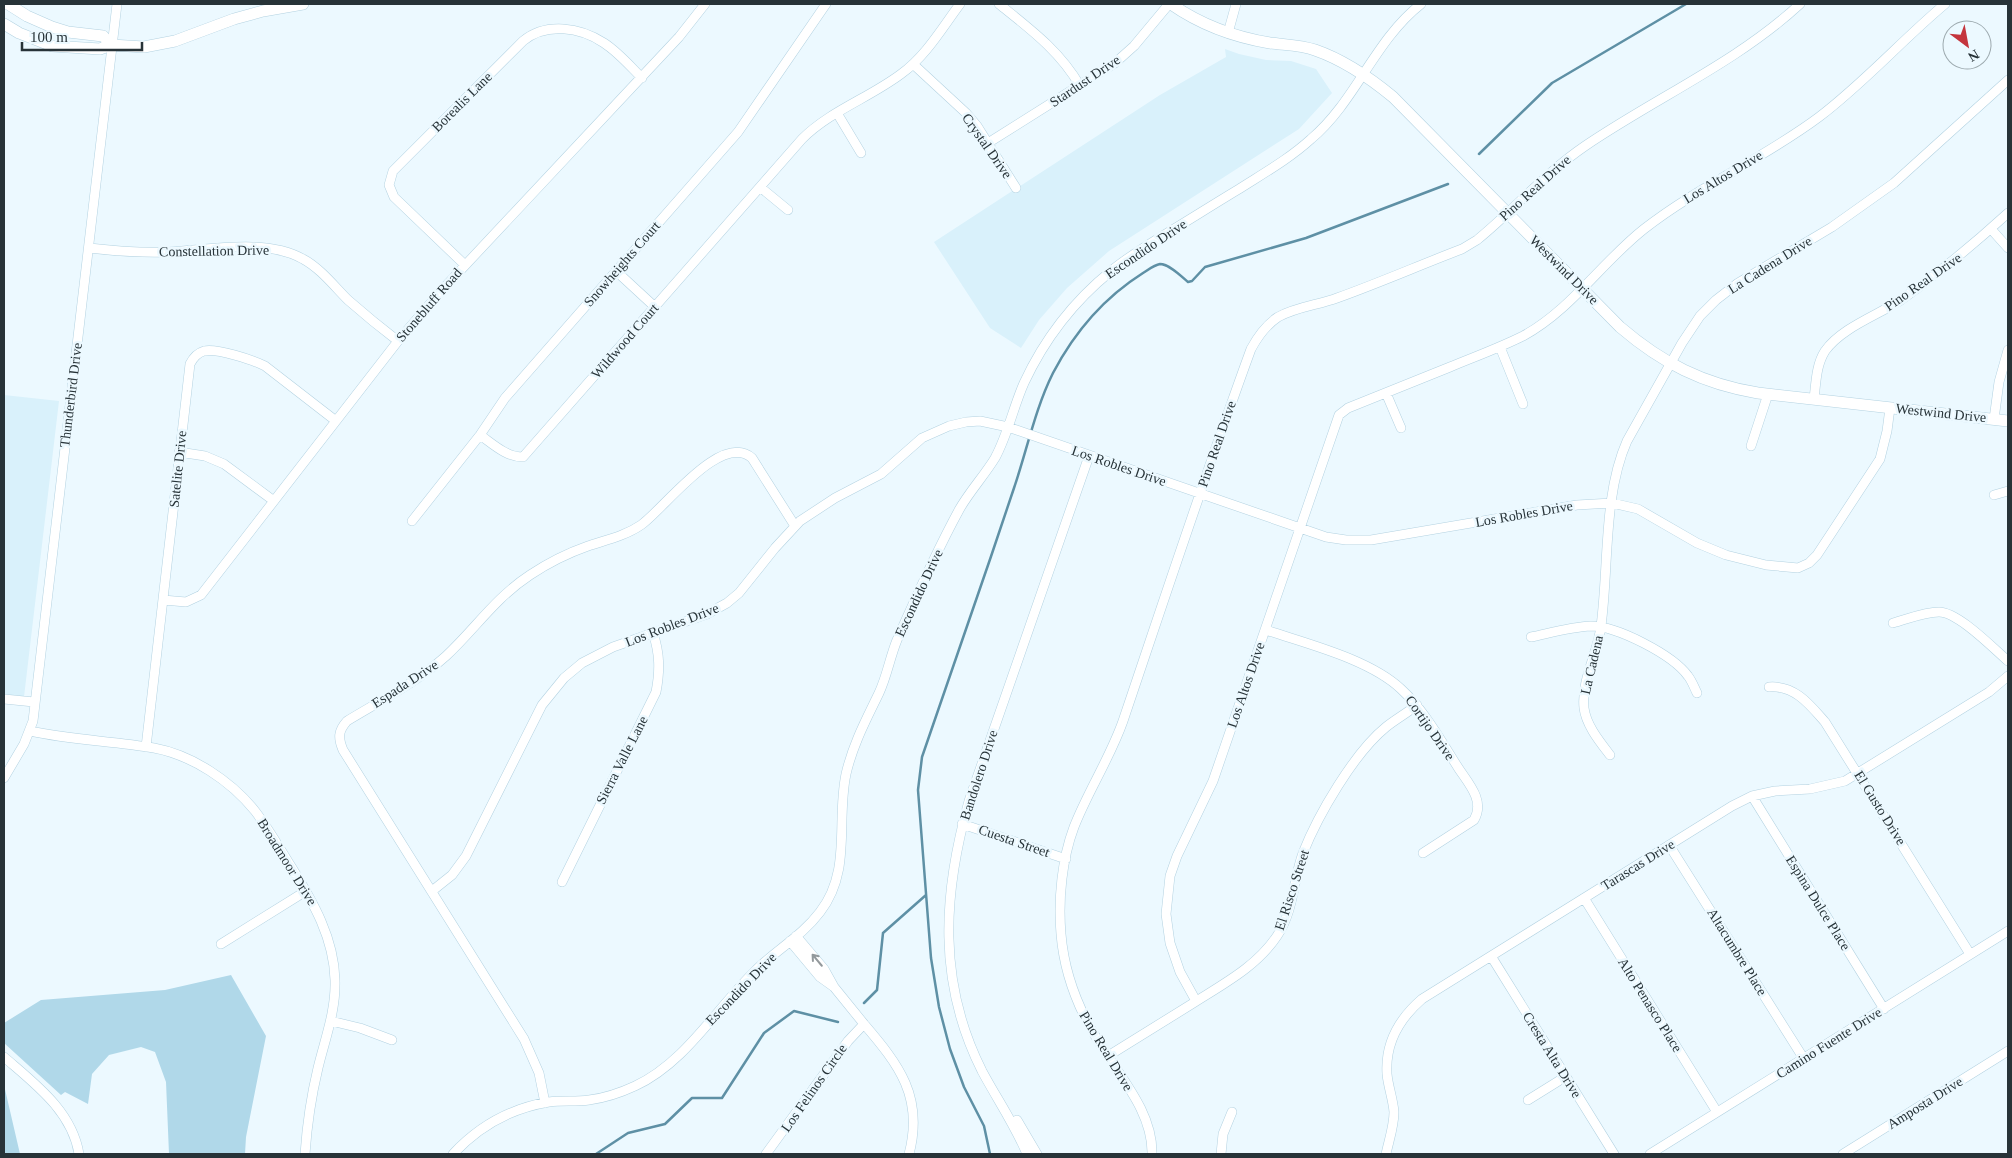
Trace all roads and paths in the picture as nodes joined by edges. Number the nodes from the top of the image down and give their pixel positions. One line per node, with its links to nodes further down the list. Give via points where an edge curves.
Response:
1 (8, 4): 16 (main road, via 27,16 68,32 103,36)
2 (117, 4): 16 (street, Thunderbird Drive)
3 (303, 4): 13 (main road)
4 (705, 4): 19 (street, Stonebluff Road)
5 (826, 4): 34 (street, Snowheights Court, via 738,132)
6 (960, 4): 17 (street, Wildwood Court)
7 (999, 4): 21 (street, via 1051,47)
8 (1170, 4): 15 (main road, Westwind Drive); 21 (street, Stardust Drive, via 1134,46)
9 (1236, 4): 15 (street)
10 (1421, 4): 18 (street, Escondido Drive, via 1398,25)
11 (1800, 4): 28 (street, Pino Real Drive, via 1746,48 1586,145 1544,177)
12 (1945, 4): 35 (street, Los Altos Drive, via 1819,117 1661,216)
13 (282, 6): 16 (main road, via 234,19 175,41 144,47)
14 (4, 24): 16 (main road, via 52,46 100,49)
15 (1228, 33): 18 (main road, Westwind Drive, via 1314,50)
16 (112, 45): 31 (street, Thunderbird Drive)
17 (913, 64): 22 (street, Wildwood Court, via 889,83); 23 (street, Crystal Drive, via 966,113)
18 (1362, 74): 28 (main road, Westwind Drive, via 1393,98); 49 (street, Escondido Drive, via 1333,117 1294,154 1133,254 1085,294 1036,359)
19 (642, 78): 33 (street, Stonebluff Road); 33 (street, Borealis Lane, via 592,36 570,30 539,31 523,41 393,171 389,185 394,197)
20 (2008, 80): 40 (street, La Cadena Drive, via 1894,183 1832,227 1738,283 1716,300 1690,330)
21 (1080, 86): 23 (street, Stardust Drive)
22 (837, 113): 24 (street); 25 (street, Wildwood Court, via 816,125)
23 (988, 143): 26 (street, Crystal Drive)
24 (861, 153)
25 (760, 187): 27 (street); 36 (street, Wildwood Court)
26 (1016, 188)
27 (788, 210)
28 (1507, 212): 35 (main road, Westwind Drive); 56 (street, Pino Real Drive, via 1481,237 1462,249 1334,300 1290,312 1271,322 1251,349)
29 (2008, 213): 30 (street, Pino Real Drive)
30 (1991, 229): 32 (street); 43 (street, Pino Real Drive, via 1941,271 1830,345 1820,362)
31 (89, 248): 37 (street, Constellation Drive, via 149,252 237,248 283,250 315,267); 74 (street, Thunderbird Drive)
32 (2008, 248)
33 (465, 265): 37 (street, Stonebluff Road)
34 (616, 271): 36 (street); 51 (street, Snowheights Court, via 505,398)
35 (1582, 288): 38 (street, Los Altos Drive, via 1546,321); 40 (main road, Westwind Drive, via 1631,337)
36 (655, 307): 51 (street, Wildwood Court, via 523,457 505,453)
37 (398, 341): 48 (street, Stonebluff Road)
38 (1500, 347): 41 (street, Los Altos Drive); 44 (street)
39 (2008, 350): 46 (street)
40 (1670, 364): 42 (main road, Westwind Drive, via 1713,383); 59 (street, La Cadena Drive, via 1619,458)
41 (1386, 392): 50 (street); 62 (street, Los Altos Drive, via 1339,415)
42 (1768, 394): 43 (main road, Westwind Drive); 52 (street)
43 (1814, 400): 45 (main road, Westwind Drive)
44 (1523, 404)
45 (1890, 408): 46 (main road, Westwind Drive); 59 (street, Los Robles Drive, via 1885,442 1876,466 1818,554 1805,566 1787,568 1726,555 1638,509)
46 (1994, 419): 47 (main road, Westwind Drive)
47 (2008, 420)
48 (336, 422): 53 (street, Satelite Drive, via 265,366 236,356 205,351 193,358 189,366); 58 (street, Stonebluff Road)
49 (1008, 427): 54 (street, Los Robles Drive); 61 (street, Los Robles Drive, via 980,421 933,432 881,474 835,498); 91 (street, Escondido Drive, via 994,459 959,509 894,648 880,692 858,734 846,772 839,872 829,899)
50 (1401, 428)
51 (480, 435): 60 (street, Snowheights Court)
52 (1751, 446)
53 (180, 452): 58 (street, via 205,456 224,464); 63 (street, Satelite Drive)
54 (1089, 456): 56 (street, Los Robles Drive); 82 (street, Bandolero Drive)
55 (2008, 491): 57 (street)
56 (1199, 494): 62 (street, Los Robles Drive); 85 (street, Pino Real Drive, via 1116,739 1073,830)
57 (1994, 495)
58 (274, 501): 63 (street, Stonebluff Road, via 201,595 186,602)
59 (1612, 503): 62 (street, Los Robles Drive, via 1577,505 1371,540 1326,537); 65 (street, La Cadena Drive)
60 (412, 520)
61 (795, 526): 67 (street, Los Robles Drive, via 727,603 707,614); 88 (street, Espada Drive, via 752,458 742,452 729,453 686,480 657,513 640,526 564,556 530,575 497,601 459,644 438,662 347,721 339,736 343,750)
62 (1300, 529): 66 (street, Los Altos Drive)
63 (163, 600): 77 (street, Satelite Drive)
64 (1894, 623): 69 (street, via 1932,612 1945,612)
65 (1601, 628): 68 (street, via 1592,626); 72 (street, via 1619,631 1660,653 1688,675); 78 (street, La Cadena, via 1584,694 1584,710)
66 (1266, 630): 75 (street, Cortijo Drive, via 1366,666 1395,683); 95 (street, Los Altos Drive, via 1213,781 1170,876 1166,914 1170,943 1180,972)
67 (653, 633): 86 (street, Sierra Valle Lane, via 660,666 656,692); 88 (street, Los Robles Drive, via 582,663 552,691 529,729 466,856 452,875)
68 (1531, 637)
69 (2008, 661)
70 (2008, 676): 79 (street, Tarascas Drive, via 1989,692)
71 (1769, 686): 79 (street, El Gusto Drive, via 1788,689 1805,700 1825,722)
72 (1697, 693)
73 (4, 699): 74 (street)
74 (34, 702): 76 (street, Thunderbird Drive)
75 (1417, 705): 84 (street, Cortijo Drive, via 1479,804 1474,820); 95 (street, El Risco Street, via 1364,748 1333,795 1303,853 1291,904 1276,937 1254,963)
76 (30, 731): 77 (street, Broadmoor Drive); 80 (street, Thunderbird Drive)
77 (146, 747): 87 (street, Broadmoor Drive, via 192,761 241,796 264,823)
78 (1610, 755)
79 (1858, 774): 81 (street, Tarascas Drive, via 1826,787); 93 (street, El Gusto Drive)
80 (4, 778)
81 (1752, 796): 83 (street, Tarascas Drive); 96 (street, Espina Dulce Place)
82 (962, 824): 85 (street, Cuesta Street); 105 (street, Bandolero Drive, via 950,893 949,949 955,990 967,1034)
83 (1669, 845): 89 (street, Tarascas Drive); 103 (street, Altacumbre Place)
84 (1423, 853)
85 (1066, 859): 101 (street, Pino Real Drive, via 1060,923 1067,968 1083,1014)
86 (562, 882)
87 (306, 891): 92 (street); 97 (street, Broadmoor Drive, via 322,925 333,961 335,980)
88 (432, 891): 107 (street, Espada Drive, via 524,1039 539,1073)
89 (1584, 898): 94 (street, Tarascas Drive); 109 (street, Alto Penasco Place)
90 (2008, 931): 93 (street, Camino Fuente Drive)
91 (793, 939): 98 (street, via 820,977 834,987); 107 (street, Escondido Drive, via 758,968 677,1057 654,1076 605,1097)
92 (221, 944)
93 (1970, 954): 96 (street, Camino Fuente Drive)
94 (1491, 956): 104 (street, Cresta Alta Drive); 119 (street, Tarascas Drive, via 1422,999 1398,1026 1387,1061 1394,1113)
95 (1196, 1001): 101 (street, El Risco Street)
96 (1884, 1009): 103 (street, Camino Fuente Drive)
97 (331, 1021): 99 (street); 111 (street, Broadmoor Drive, via 317,1070)
98 (864, 1024): 113 (street, Los Felinos Circle, via 848,1041); 114 (street, via 895,1062 907,1086 914,1119)
99 (392, 1040)
100 (2008, 1051): 122 (street, Amposta Drive)
101 (1108, 1056): 117 (street, Pino Real Drive, via 1141,1110 1151,1135)
102 (4, 1057): 110 (street, via 57,1107 74,1134)
103 (1804, 1059): 109 (street, Camino Fuente Drive)
104 (1565, 1077): 106 (street); 120 (street, Cresta Alta Drive)
105 (998, 1099): 115 (street, Bandolero Drive); 116 (street, Bandolero Drive, via 1005,1103)
106 (1528, 1100)
107 (545, 1102): 112 (street, Escondido Drive, via 484,1126)
108 (1232, 1112): 118 (street, via 1223,1134)
109 (1717, 1112): 121 (street, Camino Fuente Drive)
110 (80, 1154)
111 (305, 1154)
112 (453, 1154)
113 (766, 1154)
114 (909, 1154)
115 (1027, 1154)
116 (1037, 1154)
117 (1152, 1154)
118 (1221, 1154)
119 (1386, 1154)
120 (1614, 1154)
121 (1650, 1154)
122 (1843, 1154)

